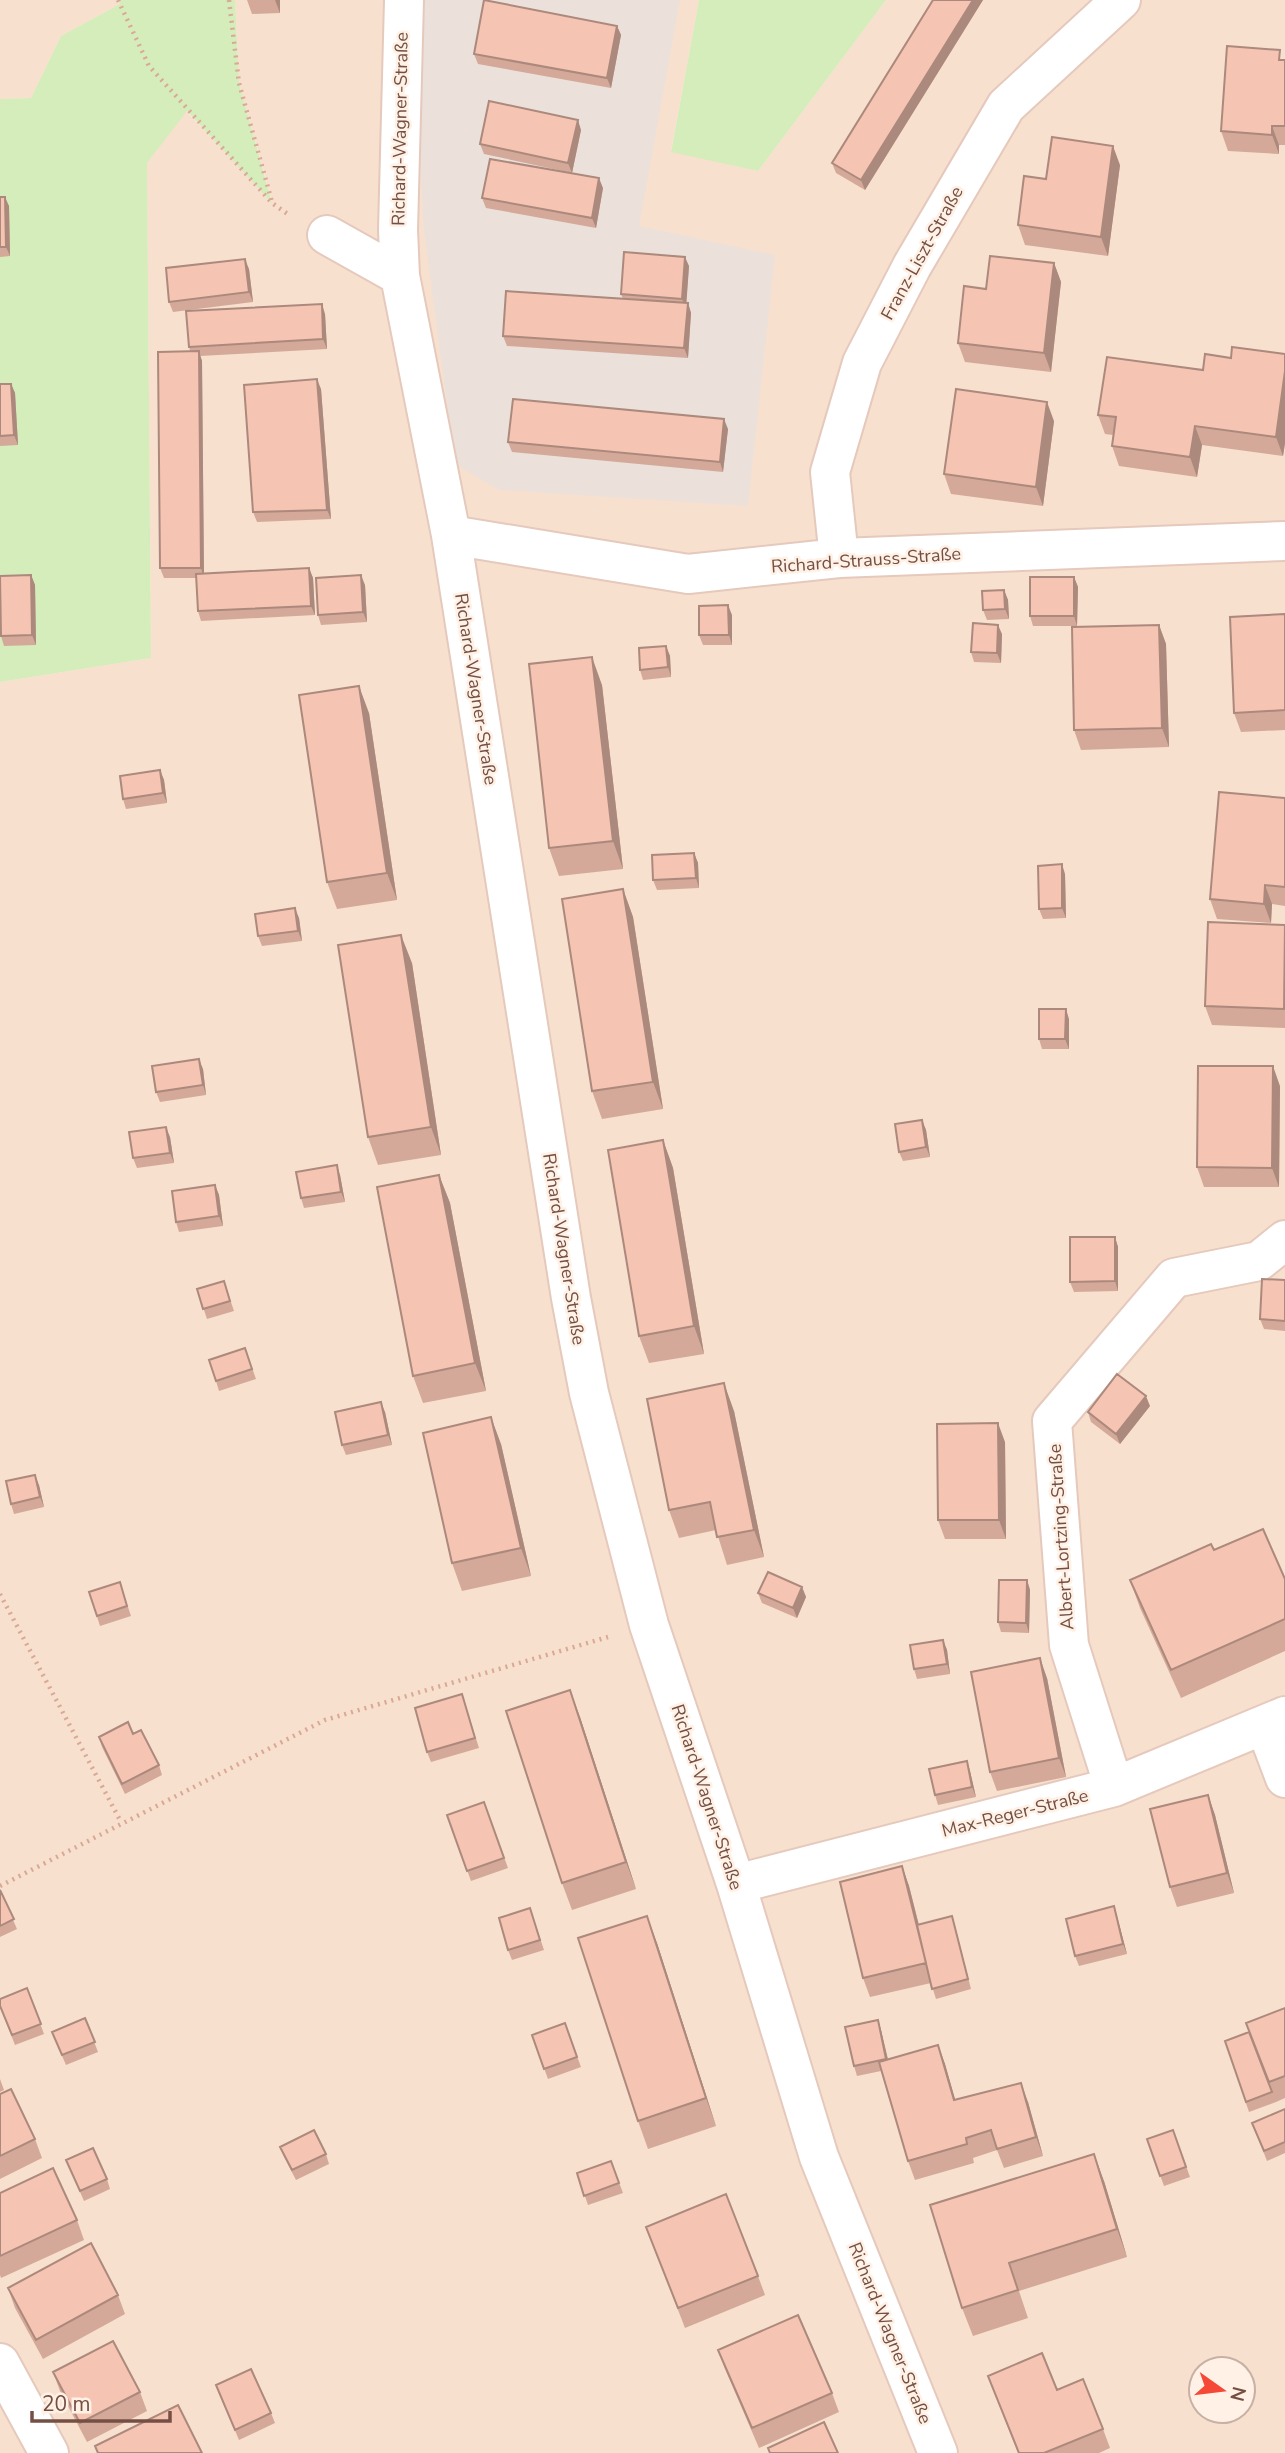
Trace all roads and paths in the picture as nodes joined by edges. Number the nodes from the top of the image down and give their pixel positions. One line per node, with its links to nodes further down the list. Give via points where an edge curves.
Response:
1 (118, 0): 5 (path, via 149,66)
2 (229, 0): 5 (path, via 239,83)
3 (404, 0): 7 (street, Richard-Wagner-Straße)
4 (1121, 0): 10 (street, Franz-Liszt-Straße, via 1006,106 912,266 862,363 830,472)
5 (272, 203): 6 (path)
6 (327, 235): 7 (street)
7 (400, 276): 8 (street, Richard-Wagner-Straße)
8 (451, 535): 10 (street, Richard-Strauss-Straße, via 688,574); 13 (street, Richard-Wagner-Straße, via 571,1298 589,1393)
9 (1285, 541): 10 (street, Richard-Strauss-Straße)
10 (839, 558)
11 (1285, 1240): 16 (street, Albert-Lortzing-Straße, via 1259,1261 1174,1278 1052,1421 1069,1645)
12 (0, 1594): 17 (path)
13 (649, 1625): 17 (path, via 325,1720); 18 (street, Richard-Wagner-Straße)
14 (1275, 1721): 15 (street); 16 (street, Max-Reger-Straße)
15 (1285, 1778)
16 (1114, 1787): 18 (street, Max-Reger-Straße)
17 (121, 1822): 19 (path)
18 (736, 1884): 22 (street, Richard-Wagner-Straße, via 819,2157)
19 (0, 1886)
20 (0, 2363): 21 (street)
21 (49, 2453)
22 (938, 2453)

